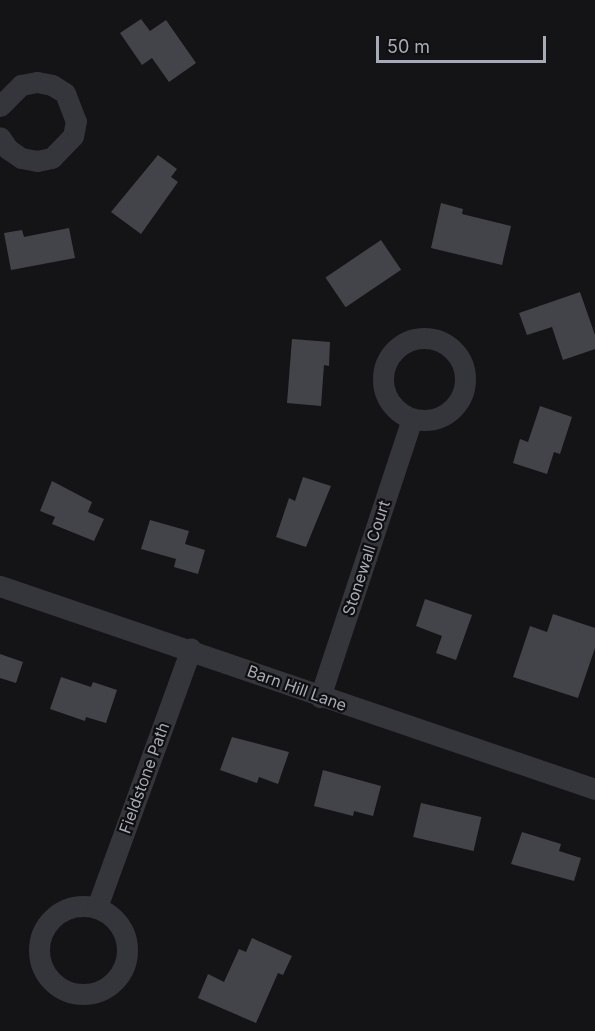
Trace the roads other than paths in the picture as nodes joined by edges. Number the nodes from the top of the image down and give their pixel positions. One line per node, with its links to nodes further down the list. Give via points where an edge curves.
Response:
1 (0, 106): 2 (street, via 21,85 52,85 65,93 76,121 73,136 52,158 21,158)
2 (3, 146)
3 (412, 419): 6 (street, Stonewall Court)
4 (0, 586): 5 (street, Barn Hill Lane)
5 (191, 649): 6 (street, Barn Hill Lane); 8 (street, Fieldstone Path)
6 (320, 697): 7 (street, Barn Hill Lane)
7 (595, 789)
8 (97, 907): 8 (street, via 80,905 63,910 49,921 40,936 43,970 54,984 70,992 87,994 104,989 118,979 126,963 128,946 123,929 112,915)

